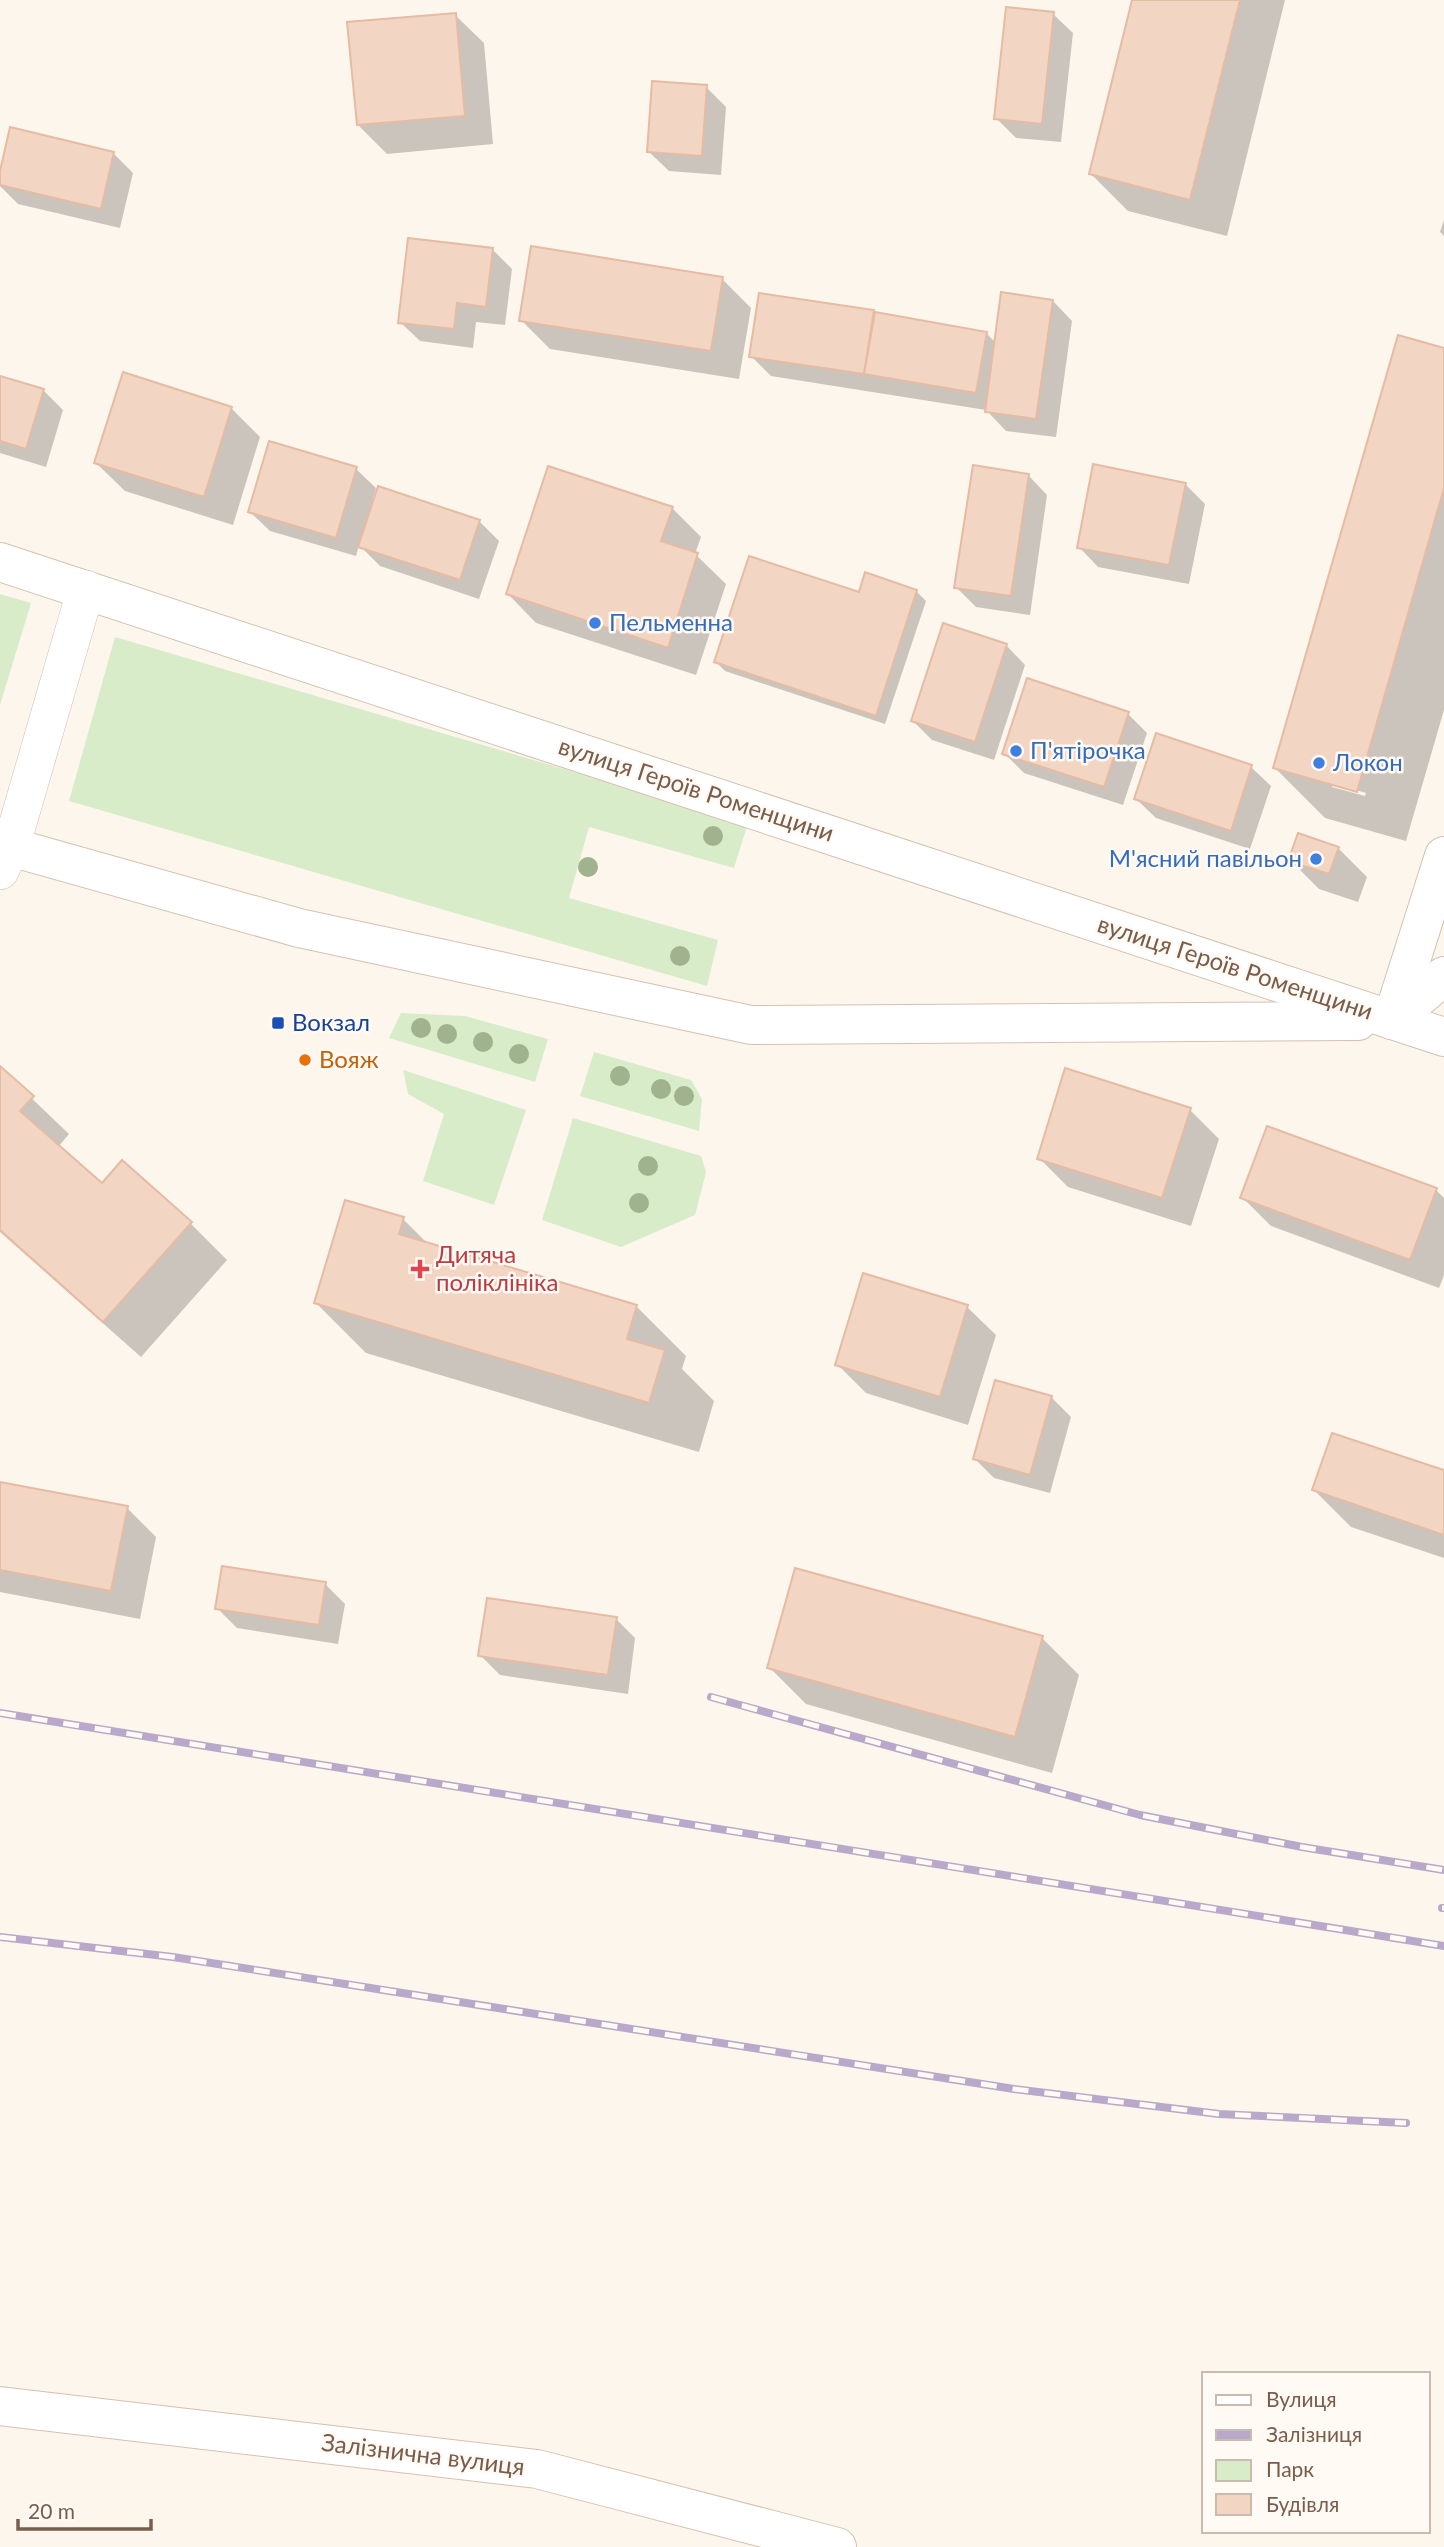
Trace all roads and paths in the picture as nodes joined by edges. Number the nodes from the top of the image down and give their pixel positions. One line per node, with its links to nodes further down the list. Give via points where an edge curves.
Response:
1 (0, 562): 2 (street, вулиця Героїв Роменщини)
2 (86, 589): 3 (street); 6 (street, вулиця Героїв Роменщини)
3 (4, 854): 6 (street, вулиця Героїв Роменщини, via 299,928 751,1025)
4 (1444, 856): 6 (street)
5 (1444, 976): 6 (street)
6 (1392, 1020): 7 (street, вулиця Героїв Роменщини)
7 (1444, 1037)
8 (0, 2406): 9 (street, Залізнична вулиця, via 537,2469)
9 (837, 2547)

